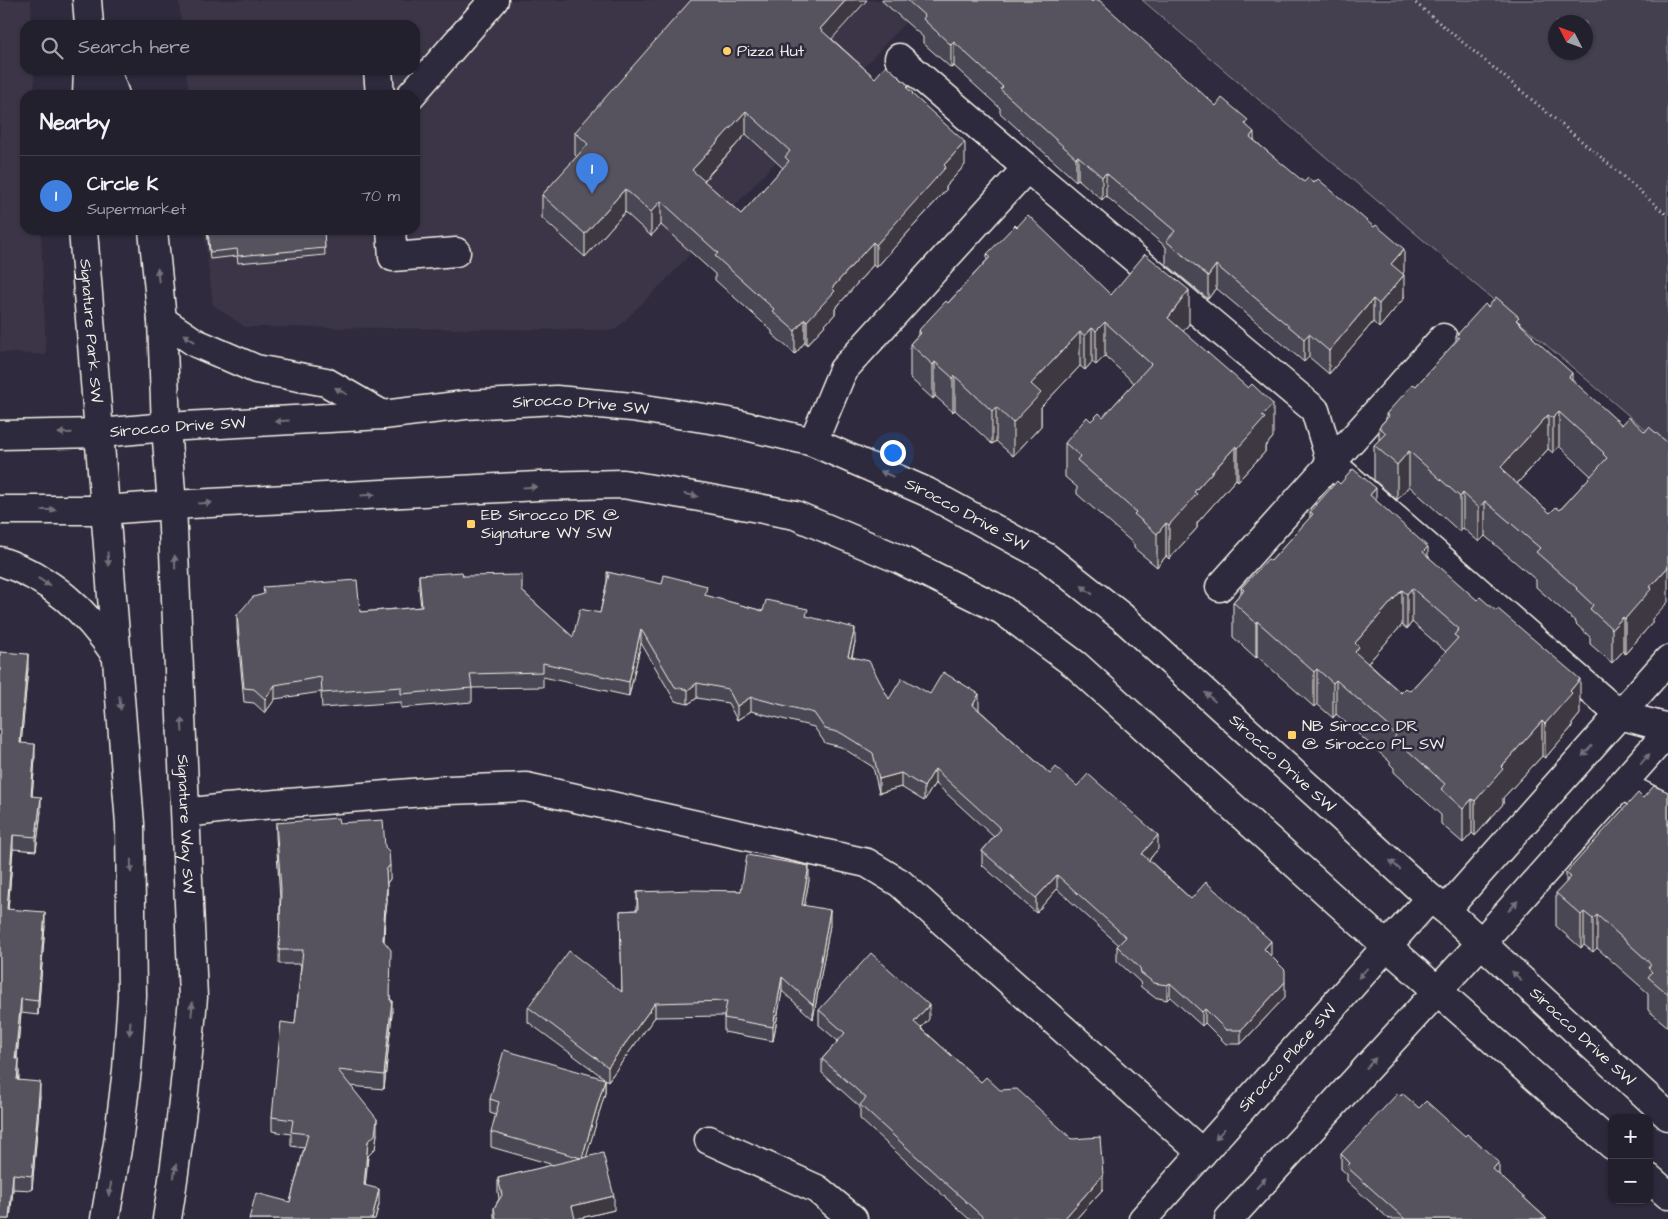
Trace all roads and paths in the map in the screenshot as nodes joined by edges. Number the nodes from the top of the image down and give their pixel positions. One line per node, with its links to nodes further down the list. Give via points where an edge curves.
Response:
1 (87, 0): 4 (street)
2 (494, 0): 12 (street)
3 (1412, 0): 14 (path)
4 (89, 20)
5 (900, 58): 13 (street)
6 (88, 75): 9 (street)
7 (108, 75): 10 (street)
8 (378, 75): 11 (street)
9 (87, 90)
10 (113, 90)
11 (380, 90)
12 (415, 90)
13 (1027, 168): 25 (street, via 843,370); 26 (street, via 1315,410)
14 (1668, 216)
15 (83, 235): 23 (street, Signature Park SW)
16 (154, 235): 19 (street, one-way to 16)
17 (391, 235): 18 (street, via 393,257)
18 (456, 252)
19 (162, 320): 21 (street, one-way to 19, via 326,382 256,369 196,343); 22 (street)
20 (1443, 338): 26 (street)
21 (383, 415): 22 (street, Sirocco Drive SW, one-way to 22); 25 (street, Sirocco Drive SW, via 465,405 556,400 632,407 729,422)
22 (166, 427): 23 (street, Sirocco Drive SW); 27 (street, Signature Way SW)
23 (100, 432): 24 (street, Sirocco Drive SW, one-way to 24); 29 (street)
24 (0, 435)
25 (813, 442): 40 (street, Sirocco Drive SW, one-way to 25, via 1122,616 1046,558 927,492)
26 (1331, 462): 31 (street); 34 (street)
27 (172, 505): 29 (street); 39 (street, Signature Way SW, one-way to 27); 42 (street, one-way to 42, via 622,484 796,515 899,559 1002,610 1076,665)
28 (0, 510): 29 (street, one-way to 29)
29 (104, 510): 32 (street, one-way to 32)
30 (0, 561): 32 (street, one-way to 32, via 37,577 59,592 81,610)
31 (1220, 587)
32 (116, 655): 50 (street, one-way to 50, via 130,824 132,996 122,1116)
33 (1668, 660): 34 (street, Sirocco Place SW)
34 (1620, 715): 35 (street); 40 (street, Sirocco Place SW, one-way to 40)
35 (1668, 728)
36 (1668, 732): 37 (street, one-way to 36)
37 (1621, 785): 38 (street); 41 (street, one-way to 37)
38 (1668, 809)
39 (186, 813): 47 (street, via 448,790 526,787 867,864 900,883); 51 (street, Signature Way SW, one-way to 39, via 178,1152 193,997)
40 (1438, 904): 41 (street, Sirocco Drive SW); 42 (street, Sirocco Place SW)
41 (1481, 943): 43 (street); 44 (street, Sirocco Drive SW, one-way to 41)
42 (1388, 946): 43 (street); 47 (street, Sirocco Place SW, one-way to 47)
43 (1437, 990): 46 (street); 54 (street, one-way to 43)
44 (1668, 1116)
45 (709, 1140): 52 (street, via 817,1189)
46 (1608, 1141)
47 (1202, 1153): 53 (street, Sirocco Place SW)
48 (1653, 1182): 49 (street)
49 (1668, 1195)
50 (105, 1219)
51 (167, 1219)
52 (853, 1219)
53 (1143, 1219)
54 (1228, 1219)

